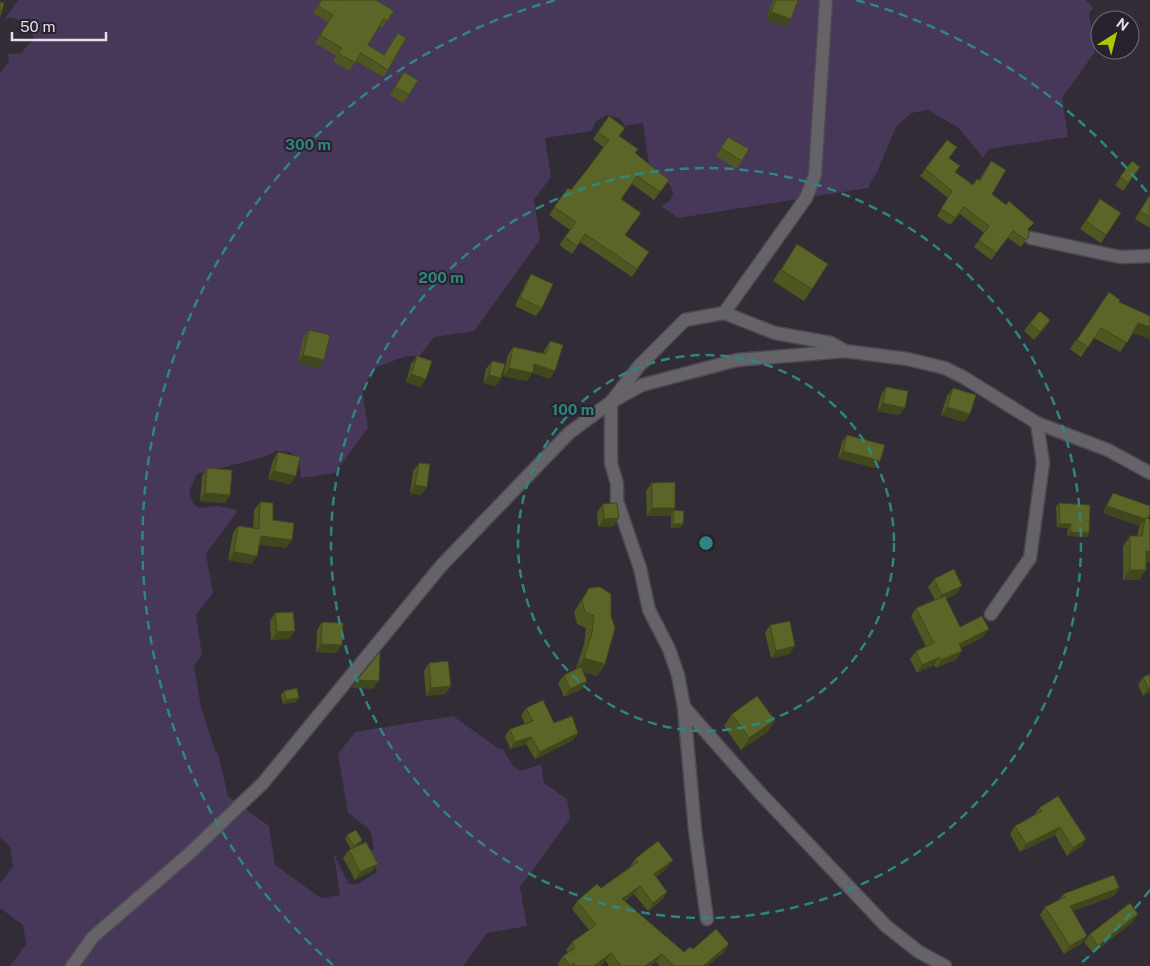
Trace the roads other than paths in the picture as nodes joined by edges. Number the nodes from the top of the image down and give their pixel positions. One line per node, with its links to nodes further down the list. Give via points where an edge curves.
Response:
1 (826, 0): 4 (street, via 814,175 806,198)
2 (1031, 238): 3 (street, via 1120,258)
3 (1150, 256)
4 (724, 313): 5 (street, via 774,334 831,343); 6 (street, via 685,320 639,366)
5 (845, 351): 6 (street, via 722,363 642,385); 7 (street, via 945,368)
6 (611, 402): 10 (street, via 611,463 617,484 617,500 640,568 649,610 678,675); 12 (street, via 569,433 441,566 263,782 191,852 93,938)
7 (1037, 423): 8 (street, via 1108,450); 9 (street, via 1044,463 1030,558)
8 (1149, 471)
9 (991, 614)
10 (684, 707): 11 (street); 13 (street, via 759,792 886,926 919,952)
11 (707, 919)
12 (72, 966)
13 (945, 966)

